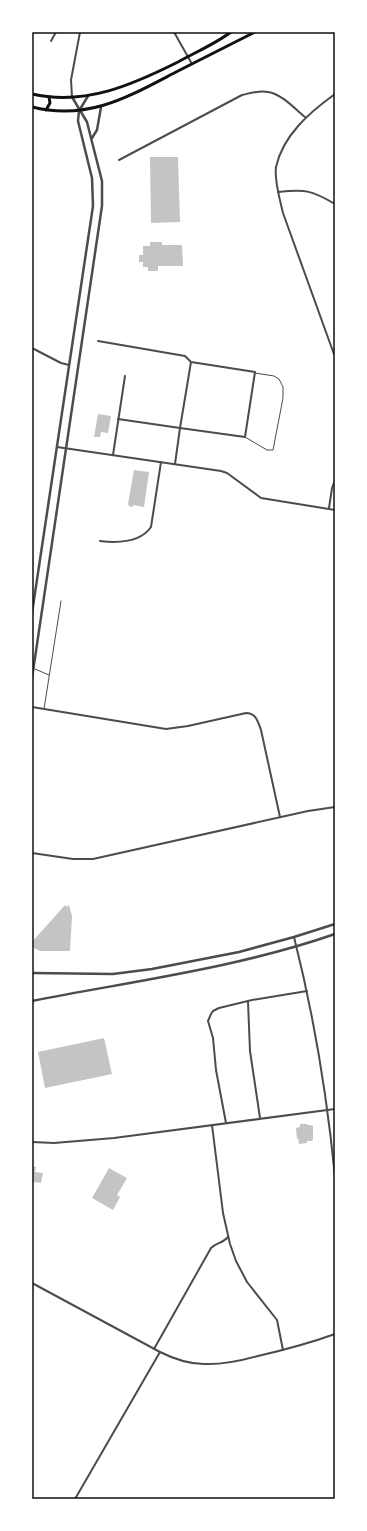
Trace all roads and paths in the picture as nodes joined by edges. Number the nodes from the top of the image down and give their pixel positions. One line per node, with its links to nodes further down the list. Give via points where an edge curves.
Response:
1 (56, 32): 6 (street)
2 (80, 32): 13 (street, via 70,80)
3 (174, 32): 7 (street)
4 (231, 32): 7 (main road)
5 (255, 32): 8 (main road)
6 (51, 41)
7 (188, 56): 8 (street); 12 (main road, via 134,83)
8 (192, 64): 15 (main road)
9 (32, 94): 11 (main road)
10 (335, 94): 18 (street)
11 (50, 96): 13 (main road); 16 (main road)
12 (88, 96): 13 (main road); 17 (street)
13 (72, 97): 17 (street)
14 (32, 107): 16 (main road)
15 (101, 107): 17 (main road); 19 (street, via 97,130)
16 (46, 110): 17 (main road)
17 (79, 111): 19 (street); 27 (street, via 78,121 92,178 93,206)
18 (305, 118): 20 (street, via 283,98 269,92 242,95); 21 (street, via 284,147 276,168)
19 (91, 138): 34 (street, via 102,181 102,206)
20 (119, 160)
21 (278, 192): 22 (street, via 302,190 319,195); 25 (street, via 283,213)
22 (335, 204)
23 (98, 341): 26 (street, via 184,356)
24 (32, 348): 27 (street)
25 (335, 357)
26 (191, 362): 28 (street); 31 (street)
27 (69, 365): 33 (street)
28 (255, 372): 32 (street); 32 (lane, via 279,379 284,387 283,398 273,450 267,450)
29 (125, 376): 30 (street)
30 (118, 419): 31 (street); 35 (street)
31 (180, 428): 32 (street); 37 (street)
32 (245, 437)
33 (57, 447): 34 (street); 43 (street)
34 (66, 448): 35 (street); 44 (street)
35 (113, 455): 36 (street)
36 (161, 462): 37 (street); 41 (street, via 152,527 124,542)
37 (175, 464): 39 (street, via 224,472 261,498)
38 (335, 480): 39 (street)
39 (329, 508): 40 (street)
40 (335, 510)
41 (100, 541)
42 (61, 601): 45 (lane)
43 (32, 613)
44 (34, 668): 45 (lane); 46 (street)
45 (50, 675): 48 (lane)
46 (32, 678)
47 (32, 707): 48 (street)
48 (44, 709): 50 (street, via 166,729 251,714 256,718 261,730)
49 (335, 807): 50 (street)
50 (280, 817): 51 (street, via 93,859)
51 (32, 853)
52 (335, 924): 54 (street)
53 (335, 934): 55 (street)
54 (294, 937): 55 (street); 56 (street, via 207,959 130,972)
55 (296, 946): 57 (street); 58 (street, via 200,970)
56 (32, 973)
57 (307, 990): 59 (street); 61 (street)
58 (32, 1001)
59 (248, 1002): 62 (street, via 250,1051); 63 (street, via 215,1010 208,1020 214,1042 216,1070)
60 (335, 1109): 61 (street)
61 (328, 1110): 62 (street); 66 (street)
62 (260, 1118): 63 (street)
63 (226, 1123): 64 (street)
64 (212, 1125): 65 (street, via 114,1138 54,1143); 67 (street)
65 (32, 1142)
66 (335, 1177)
67 (228, 1237): 68 (street); 69 (street)
68 (222, 1242): 69 (street); 72 (street, via 211,1248)
69 (230, 1244): 73 (street, via 247,1282 277,1320)
70 (32, 1283): 72 (street)
71 (335, 1334): 73 (street)
72 (154, 1349): 74 (street)
73 (283, 1350): 74 (street, via 228,1364 186,1362)
74 (160, 1352): 75 (street)
75 (75, 1499)

